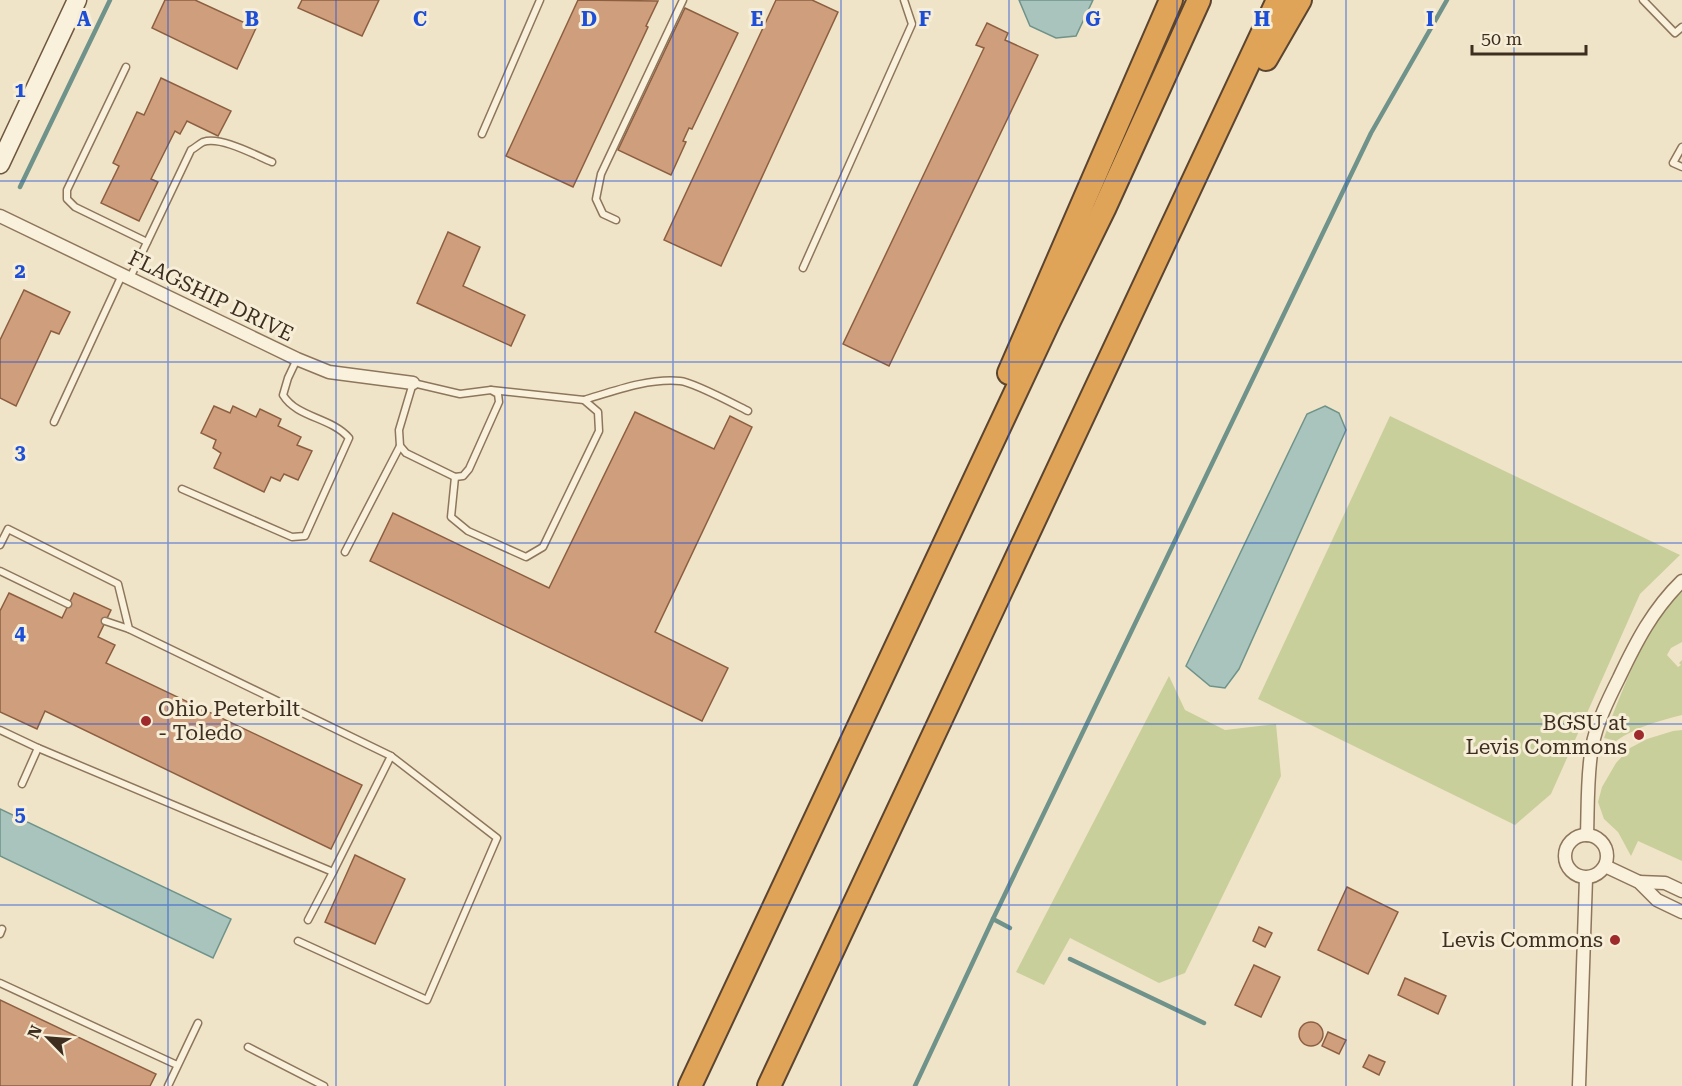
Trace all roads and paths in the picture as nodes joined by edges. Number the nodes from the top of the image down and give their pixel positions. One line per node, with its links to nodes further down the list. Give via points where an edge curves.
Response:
1 (77, 0): 15 (street)
2 (540, 0): 12 (lane)
3 (683, 0): 18 (lane, via 601,174 596,199 603,214)
4 (904, 0): 21 (lane, via 912,24)
5 (1171, 0): 41 (highway, via 1042,293)
6 (1199, 0): 41 (highway)
7 (1278, 0): 20 (highway)
8 (1300, 0): 20 (highway)
9 (1643, 0): 10 (lane, via 1675,33)
10 (1682, 27)
11 (126, 67): 19 (lane, via 67,190 67,200)
12 (482, 134)
13 (1682, 147): 16 (lane, via 1673,163)
14 (272, 162): 19 (lane, via 221,142 205,142 191,150)
15 (0, 164)
16 (1682, 167)
17 (0, 216): 22 (street, FLAGSHIP DRIVE)
18 (616, 220)
19 (147, 242): 22 (lane)
20 (1160, 252): 62 (highway)
21 (803, 268)
22 (126, 277): 23 (street, FLAGSHIP DRIVE); 28 (lane)
23 (297, 359): 24 (street, FLAGSHIP DRIVE, via 329,372); 31 (lane, via 283,395 289,405 342,430 349,438 305,536 292,537)
24 (413, 383): 25 (lane, via 460,393); 29 (lane, via 399,430)
25 (491, 390): 26 (lane); 30 (lane, via 498,394 499,402 469,469 463,476)
26 (584, 400): 27 (lane, via 625,387 682,381); 30 (lane, via 598,412 599,431 543,547 526,557 468,531 451,517)
27 (748, 411)
28 (54, 422)
29 (400, 446): 30 (lane, via 406,453); 35 (lane)
30 (455, 477)
31 (182, 489)
32 (0, 525): 33 (lane)
33 (8, 529): 34 (lane); 40 (lane, via 118,584)
34 (0, 545)
35 (345, 552)
36 (0, 571): 38 (lane)
37 (1682, 581): 46 (street, via 1640,634 1598,723 1589,770)
38 (69, 604)
39 (105, 621): 40 (lane)
40 (129, 629): 44 (lane)
41 (885, 668): 61 (highway)
42 (0, 730): 43 (lane)
43 (38, 748): 45 (lane); 48 (lane)
44 (391, 756): 48 (lane); 54 (lane, via 497,838 427,1000)
45 (22, 784)
46 (1587, 835): 47 (street, via 1596,837 1605,847); 49 (street, via 1571,840 1564,856 1570,871)
47 (1605, 866): 49 (street, via 1597,875); 50 (street)
48 (333, 872): 53 (lane)
49 (1586, 878): 63 (street)
50 (1639, 882): 51 (street, via 1665,883); 52 (street, via 1657,900)
51 (1682, 891)
52 (1682, 912)
53 (308, 920)
54 (298, 941)
55 (0, 983): 58 (lane)
56 (198, 1023): 58 (lane)
57 (248, 1047): 60 (lane)
58 (177, 1065): 59 (lane)
59 (168, 1086)
60 (324, 1086)
61 (690, 1086)
62 (769, 1086)
63 (1579, 1086)

